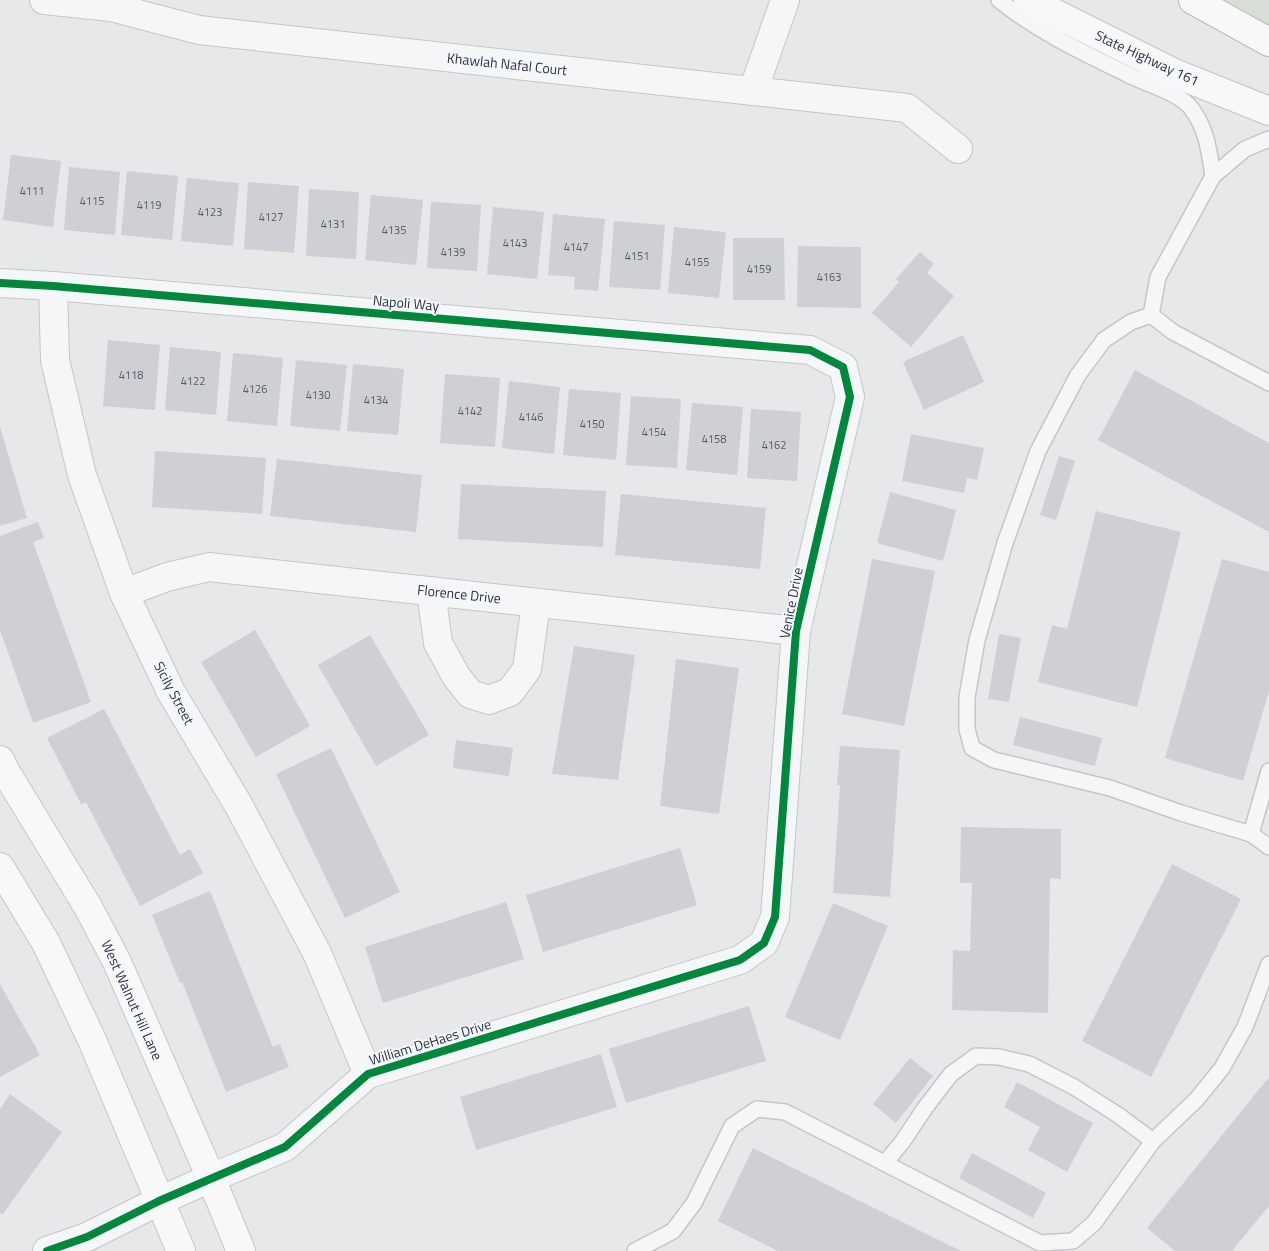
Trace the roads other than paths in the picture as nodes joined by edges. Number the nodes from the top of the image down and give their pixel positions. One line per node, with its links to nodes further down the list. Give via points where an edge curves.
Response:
1 (44, 0): 7 (street, Khawlah Nafal Court, via 111,7 199,30)
2 (785, 0): 7 (street)
3 (999, 0): 11 (lane, via 1040,28 1190,106 1208,141)
4 (1028, 0): 8 (main road, State Highway 161, via 1174,73)
5 (1193, 0): 6 (main road)
6 (1269, 42)
7 (753, 91): 10 (street, Khawlah Nafal Court, via 907,108)
8 (1269, 111)
9 (1269, 138): 11 (lane, via 1245,149)
10 (958, 149)
11 (1213, 176): 14 (lane, via 1158,277)
12 (0, 283): 13 (street, Napoli Way)
13 (53, 286): 15 (street, Napoli Way); 18 (street, Sicily Street, via 55,360 82,475)
14 (1151, 315): 16 (lane, via 1173,332); 23 (lane, via 1131,322 1104,340 1078,375 1038,451 1005,543 977,640 967,697 967,729 972,748 994,760 1110,788)
15 (810, 350): 20 (street, Venice Drive, via 843,367 850,397)
16 (1269, 383)
17 (431, 591): 18 (street, Florence Drive, via 209,567 167,577); 19 (street, Florence Drive); 19 (street, via 438,643 470,694 489,700 510,692 527,669)
18 (124, 593): 28 (street, Sicily Street, via 171,692 239,806 317,953)
19 (536, 603): 20 (street, Florence Drive)
20 (796, 631): 26 (street, Venice Drive, via 774,917)
21 (0, 760): 31 (main road, West Walnut Hill Lane, via 117,962)
22 (1269, 771): 23 (lane)
23 (1251, 834): 24 (lane)
24 (1269, 847)
25 (0, 868): 32 (main road, via 46,943 92,1040)
26 (764, 943): 28 (street, William DeHaes Drive, via 740,960)
27 (1269, 964): 29 (lane, via 1245,1027 1222,1068 1197,1099)
28 (368, 1074): 31 (street, William DeHaes Drive, via 285,1147)
29 (1153, 1141): 30 (lane, via 1118,1115 1029,1064 1000,1057 976,1056 952,1074); 33 (lane)
30 (885, 1162): 33 (lane, via 1040,1243); 37 (lane, via 785,1112 757,1109 732,1126 694,1203 673,1231)
31 (211, 1178): 32 (street, William DeHaes Drive); 36 (main road, West Walnut Hill Lane)
32 (159, 1201): 34 (street, William DeHaes Drive, via 87,1237); 35 (main road)
33 (1077, 1246)
34 (46, 1251)
35 (181, 1251)
36 (241, 1251)
37 (635, 1251)

